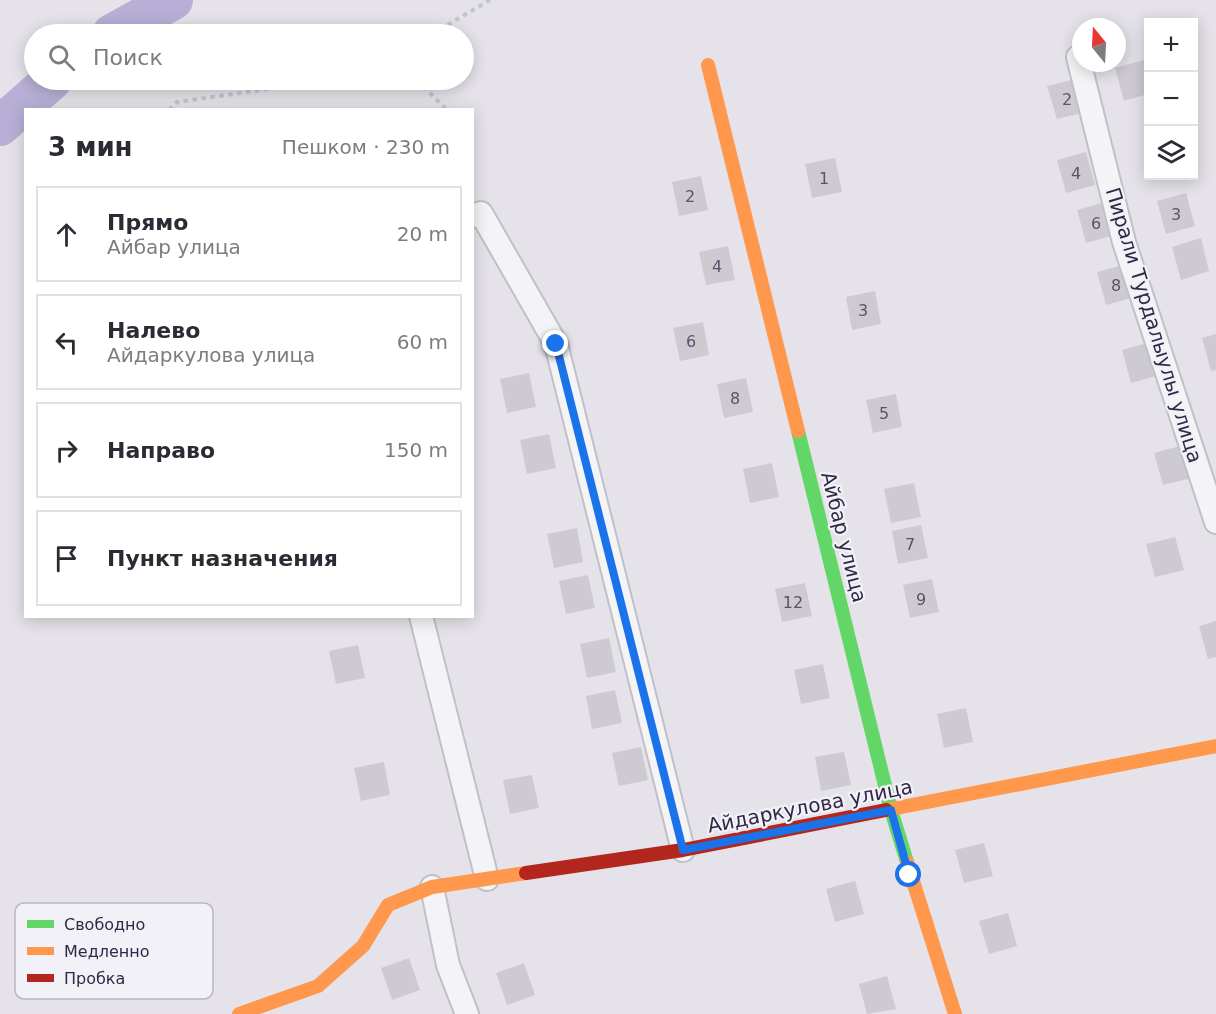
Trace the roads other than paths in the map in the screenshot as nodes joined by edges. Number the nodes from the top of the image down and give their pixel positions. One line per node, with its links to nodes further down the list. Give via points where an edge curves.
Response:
1 (708, 65): 7 (street, Айбар улица)
2 (1082, 72): 4 (street, Пирали Турдалыулы улица, via 1124,242)
3 (474, 215): 8 (street, via 481,213 556,344)
4 (1216, 522)
5 (422, 618): 9 (street)
6 (1216, 746): 7 (street, Айдаркулова улица)
7 (891, 810): 8 (street, Айдаркулова улица); 13 (street, Айбар улица)
8 (683, 850): 9 (street, Айдаркулова улица)
9 (487, 879): 10 (street, Айдаркулова улица)
10 (432, 887): 11 (street, Айдаркулова улица, via 388,905 363,946 318,986); 12 (street, via 448,965)
11 (239, 1014)
12 (467, 1014)
13 (955, 1014)

